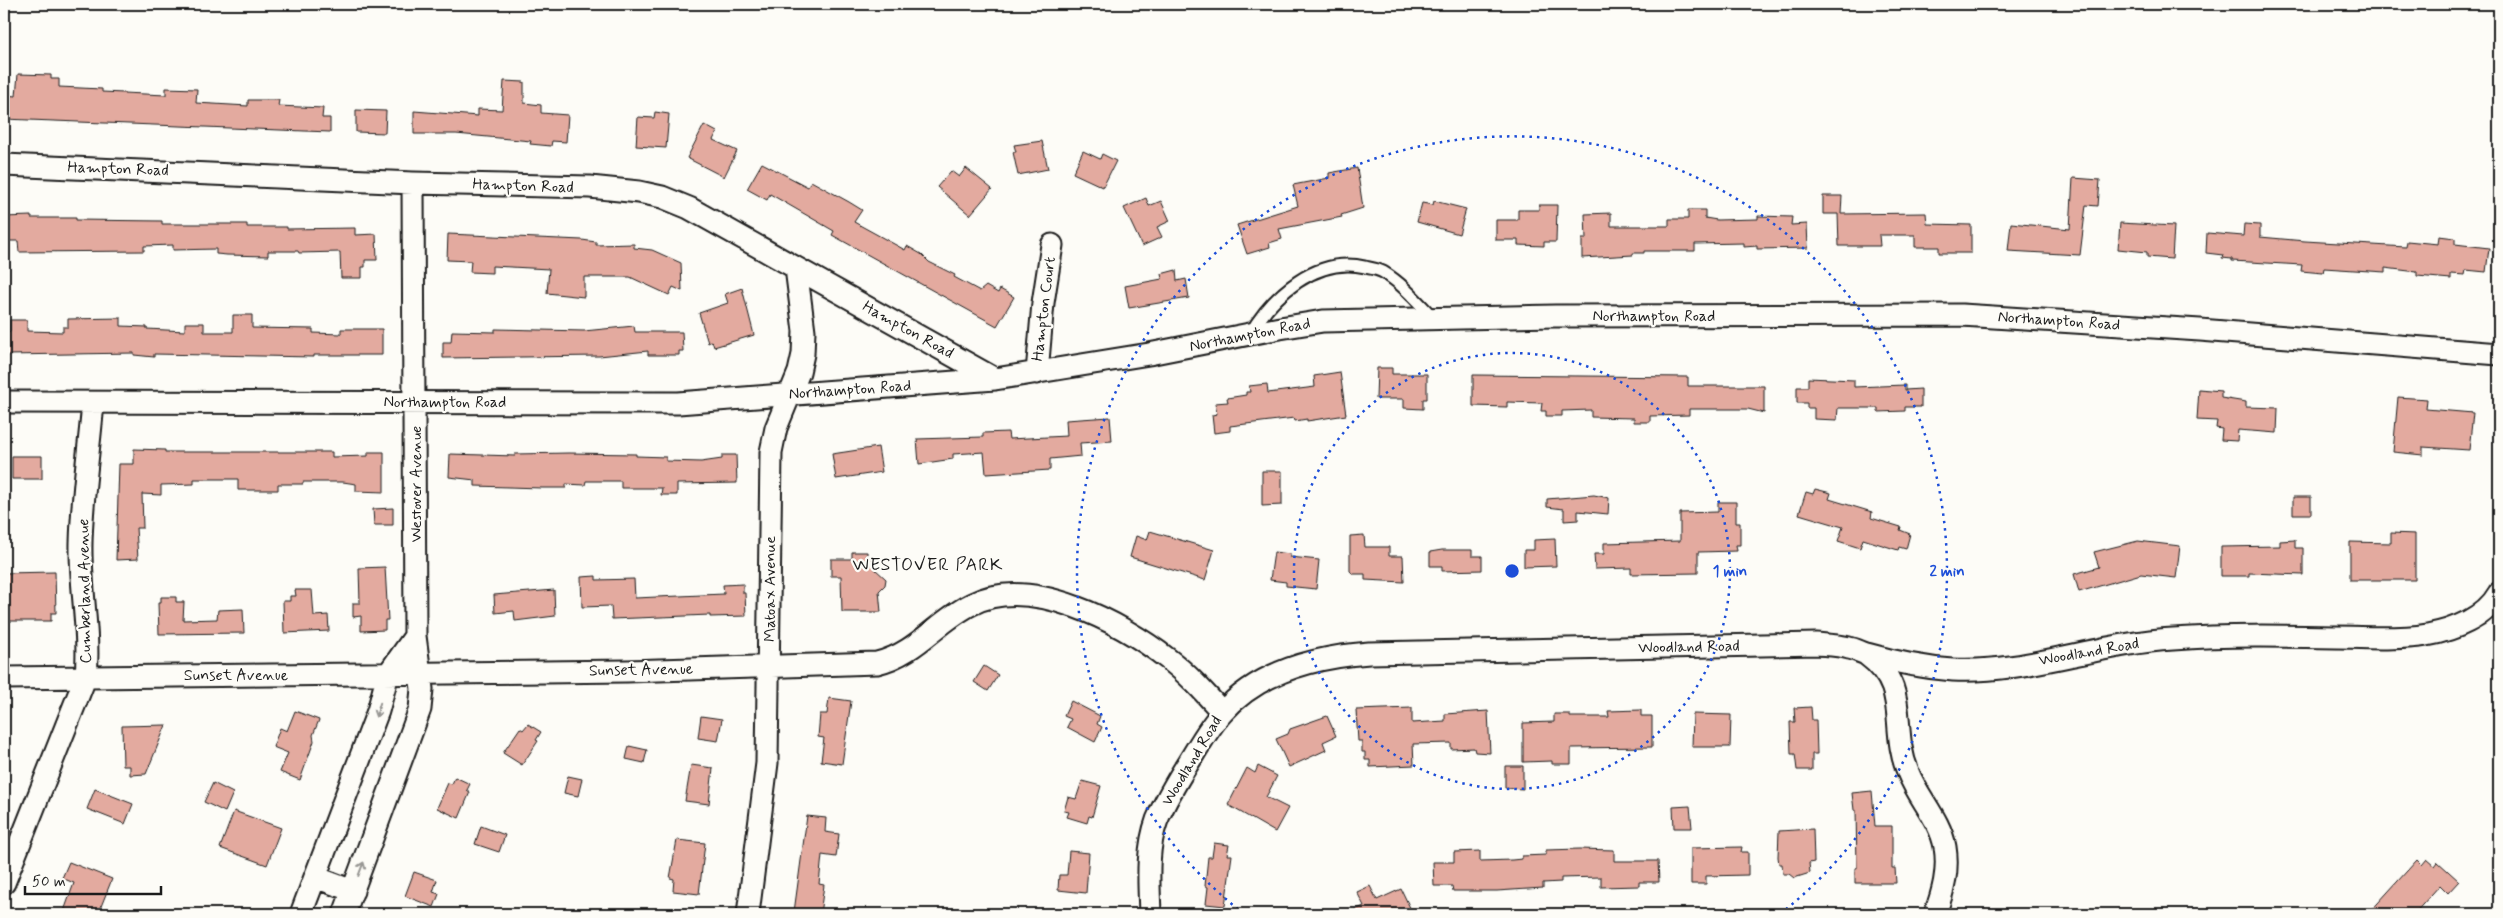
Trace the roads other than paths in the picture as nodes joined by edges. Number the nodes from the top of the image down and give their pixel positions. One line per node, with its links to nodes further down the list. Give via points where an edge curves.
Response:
1 (4, 165): 2 (street, Hampton Road)
2 (413, 183): 4 (street, Hampton Road, via 590,187 662,197 689,208); 12 (street, Westover Avenue)
3 (1052, 245): 8 (street, Hampton Court)
4 (796, 268): 9 (street, Hampton Road); 10 (street, Matoax Avenue, via 804,354)
5 (1434, 319): 6 (street, Northampton Road, via 1323,321); 6 (lane, via 1402,286 1381,271 1357,265 1337,266 1313,272 1296,283 1275,301); 7 (street, Northampton Road, via 1962,315)
6 (1250, 334): 8 (street, Northampton Road)
7 (2499, 354)
8 (1037, 373): 9 (street, Northampton Road)
9 (995, 379): 10 (street, Northampton Road)
10 (790, 394): 12 (street, Northampton Road, via 678,403); 17 (street, Matoax Avenue, via 776,428 771,452)
11 (4, 402): 13 (street, Northampton Road)
12 (415, 402): 13 (street, Northampton Road); 15 (street, Westover Avenue)
13 (93, 403): 20 (street, Cumberland Avenue, via 81,543 88,637)
14 (2499, 592): 16 (street, Woodland Road, via 2486,610 2449,630 2426,635 2171,639 1980,670 1920,667)
15 (415, 636): 18 (street, Westover Avenue); 19 (street)
16 (1866, 654): 22 (street, Woodland Road, via 1851,648 1816,644 1348,654 1284,670 1260,682); 30 (street, via 1889,676 1897,702 1900,748 1908,772 1936,821 1944,845 1947,866)
17 (770, 666): 18 (street, Sunset Avenue); 22 (street, Sunset Avenue, via 892,659 906,653 942,623 973,603 1016,595 1041,596 1108,622 1149,645 1199,686); 28 (street, Matoax Avenue, via 768,763)
18 (421, 673): 19 (street, Sunset Avenue); 25 (street, Westover Avenue, one-way to 18, via 420,709)
19 (388, 674): 20 (street, Sunset Avenue); 23 (street, one-way to 23, via 378,711)
20 (86, 676): 21 (street, Sunset Avenue); 24 (street, Cumberland Avenue)
21 (4, 678)
22 (1222, 712): 29 (street, Woodland Road, via 1181,774 1157,821 1149,872)
23 (315, 877): 25 (street); 26 (street)
24 (4, 883)
25 (353, 891): 27 (street, Westover Avenue)
26 (301, 914)
27 (344, 914)
28 (748, 914)
29 (1150, 914)
30 (1936, 914)

